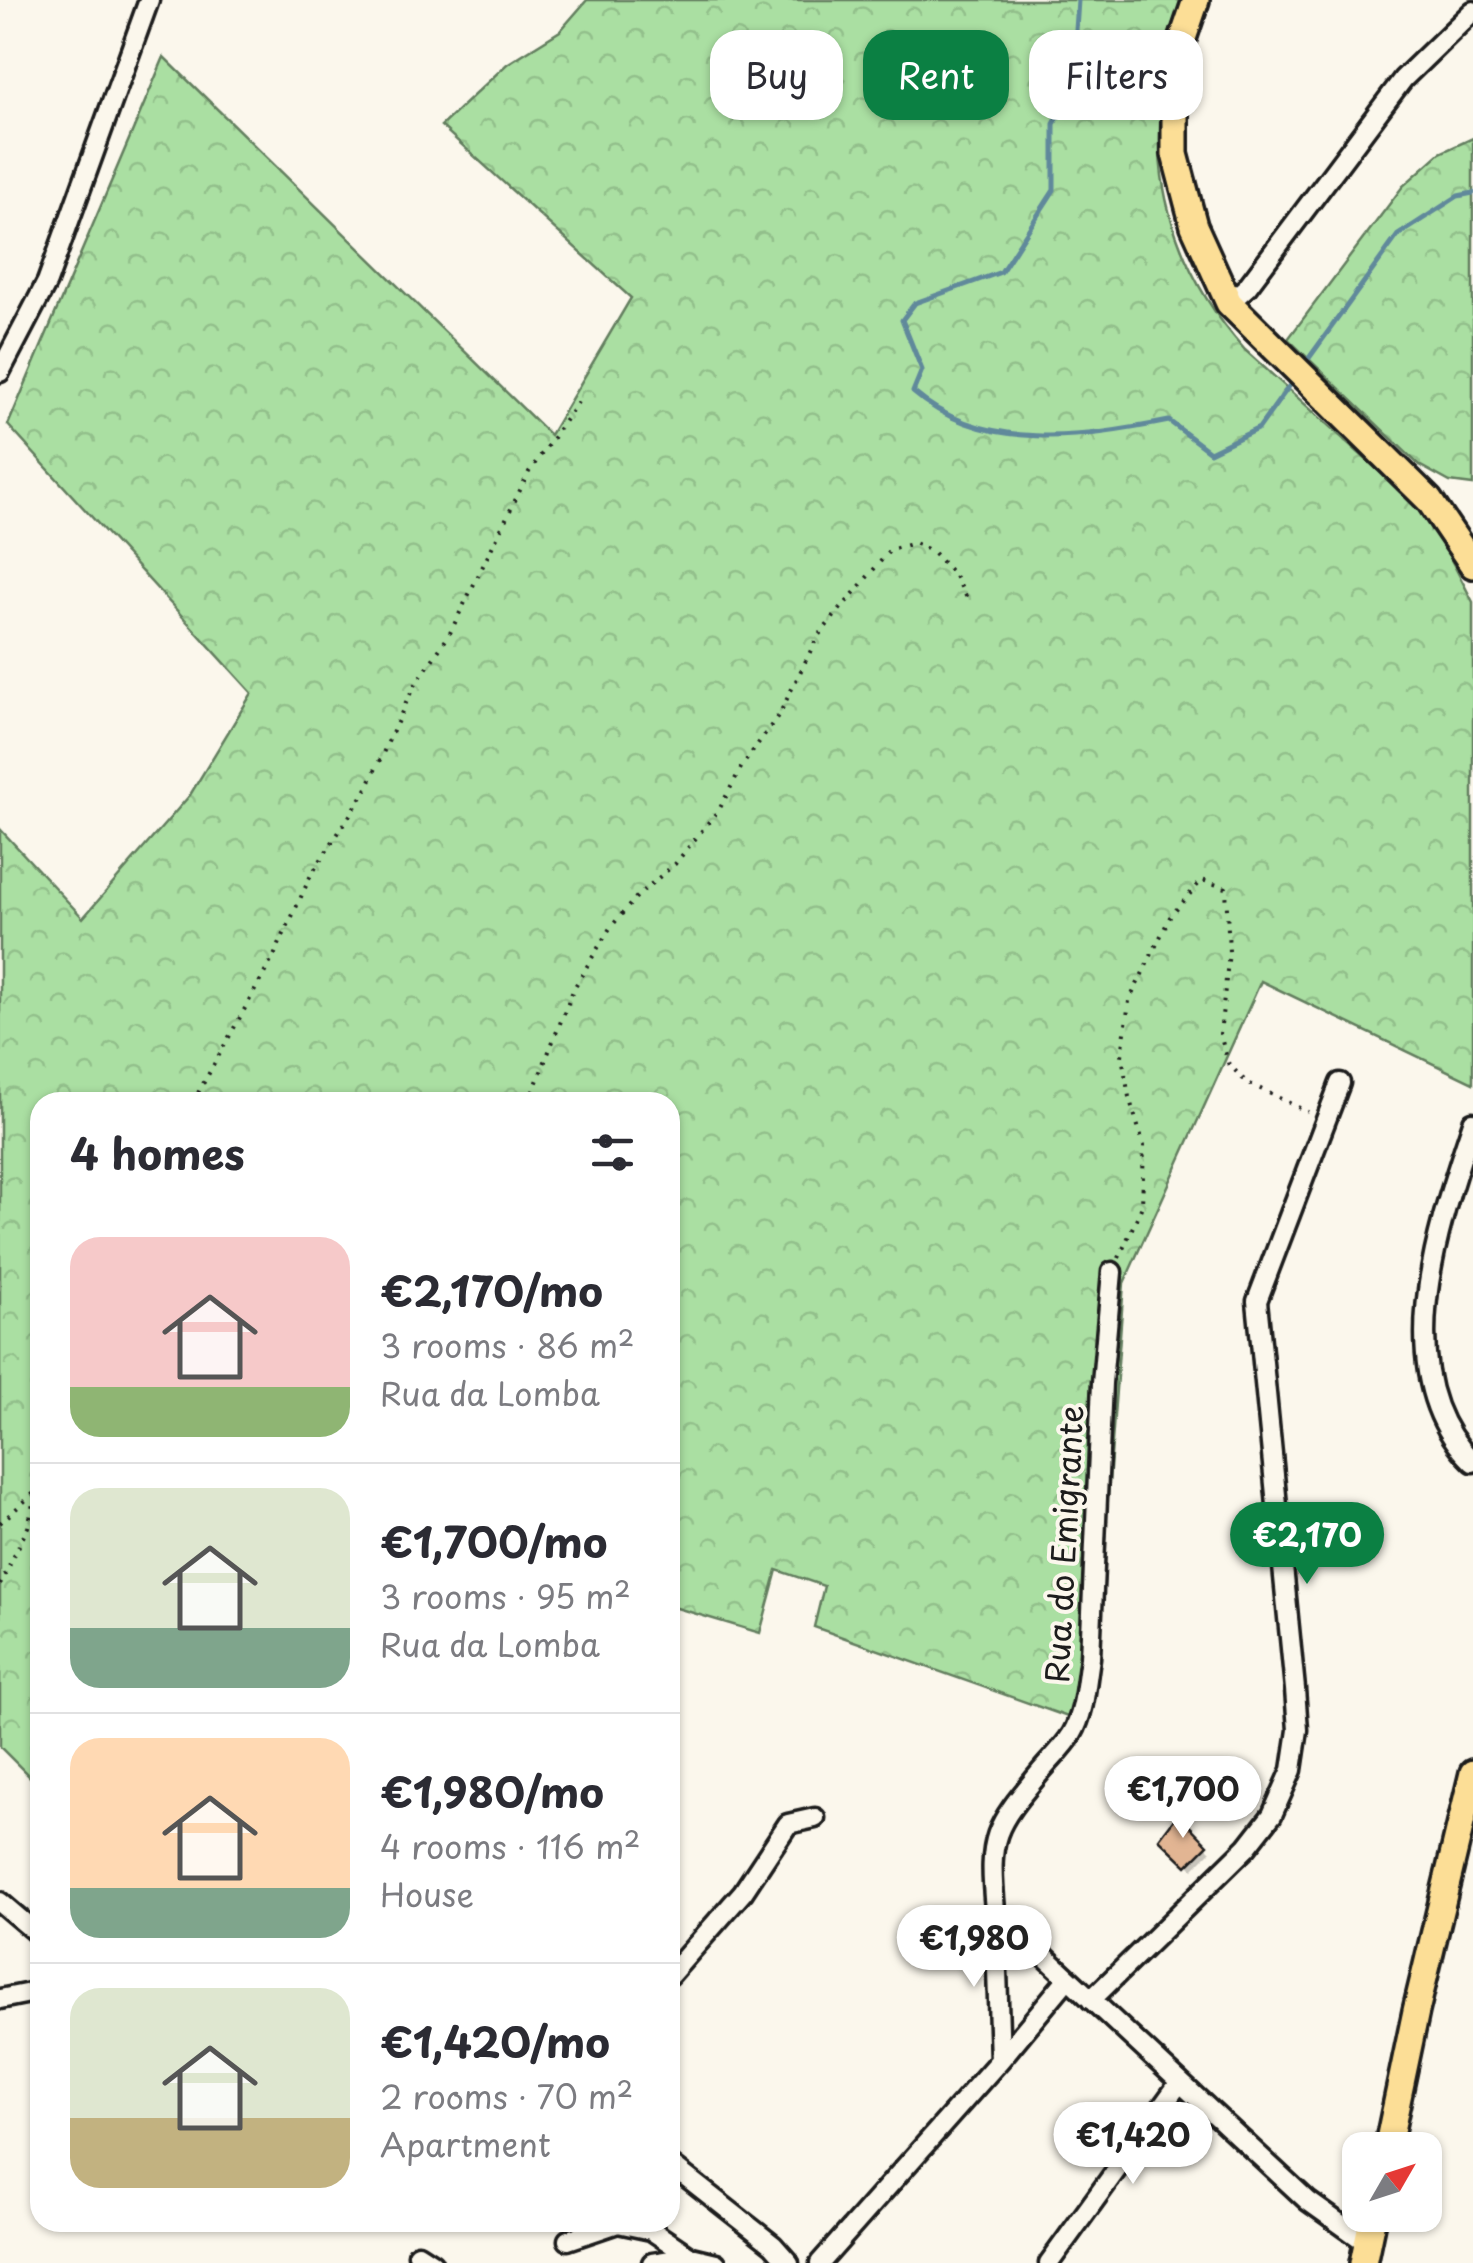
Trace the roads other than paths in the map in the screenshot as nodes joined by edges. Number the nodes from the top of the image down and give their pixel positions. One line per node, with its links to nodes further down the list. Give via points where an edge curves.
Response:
1 (149, 0): 5 (street, via 46,282)
2 (1196, 0): 4 (main road, via 1176,62 1175,154 1194,226)
3 (1473, 11): 4 (street, via 1403,79)
4 (1230, 303): 6 (main road, via 1429,500)
5 (0, 372)
6 (1473, 565)
7 (1340, 1083): 20 (street, via 1258,1301 1298,1730 1292,1770 1272,1815 1247,1847)
8 (1473, 1122): 10 (street, via 1426,1291 1424,1328 1432,1388 1446,1428)
9 (1112, 1272): 14 (street, Rua do Emigrante, via 1084,1697 1073,1733 996,1832 990,1861)
10 (1473, 1462)
11 (1473, 1774): 23 (main road)
12 (815, 1818): 16 (street, via 788,1824 743,1892)
13 (0, 1902): 15 (street)
14 (995, 1910): 17 (street); 21 (street, Rua do Emigrante)
15 (30, 1928)
16 (680, 1964)
17 (1068, 1978): 20 (street); 21 (street)
18 (30, 1993): 19 (street)
19 (0, 1999)
20 (1091, 2000): 22 (street)
21 (1000, 2060): 33 (street)
22 (1180, 2082): 28 (street); 34 (street)
23 (1391, 2132)
24 (680, 2172): 32 (street)
25 (592, 2232): 27 (street)
26 (653, 2232): 29 (street)
27 (568, 2240)
28 (1365, 2253)
29 (691, 2257): 30 (street); 31 (street)
30 (652, 2263)
31 (716, 2263)
32 (789, 2263)
33 (820, 2263)
34 (1049, 2263)

